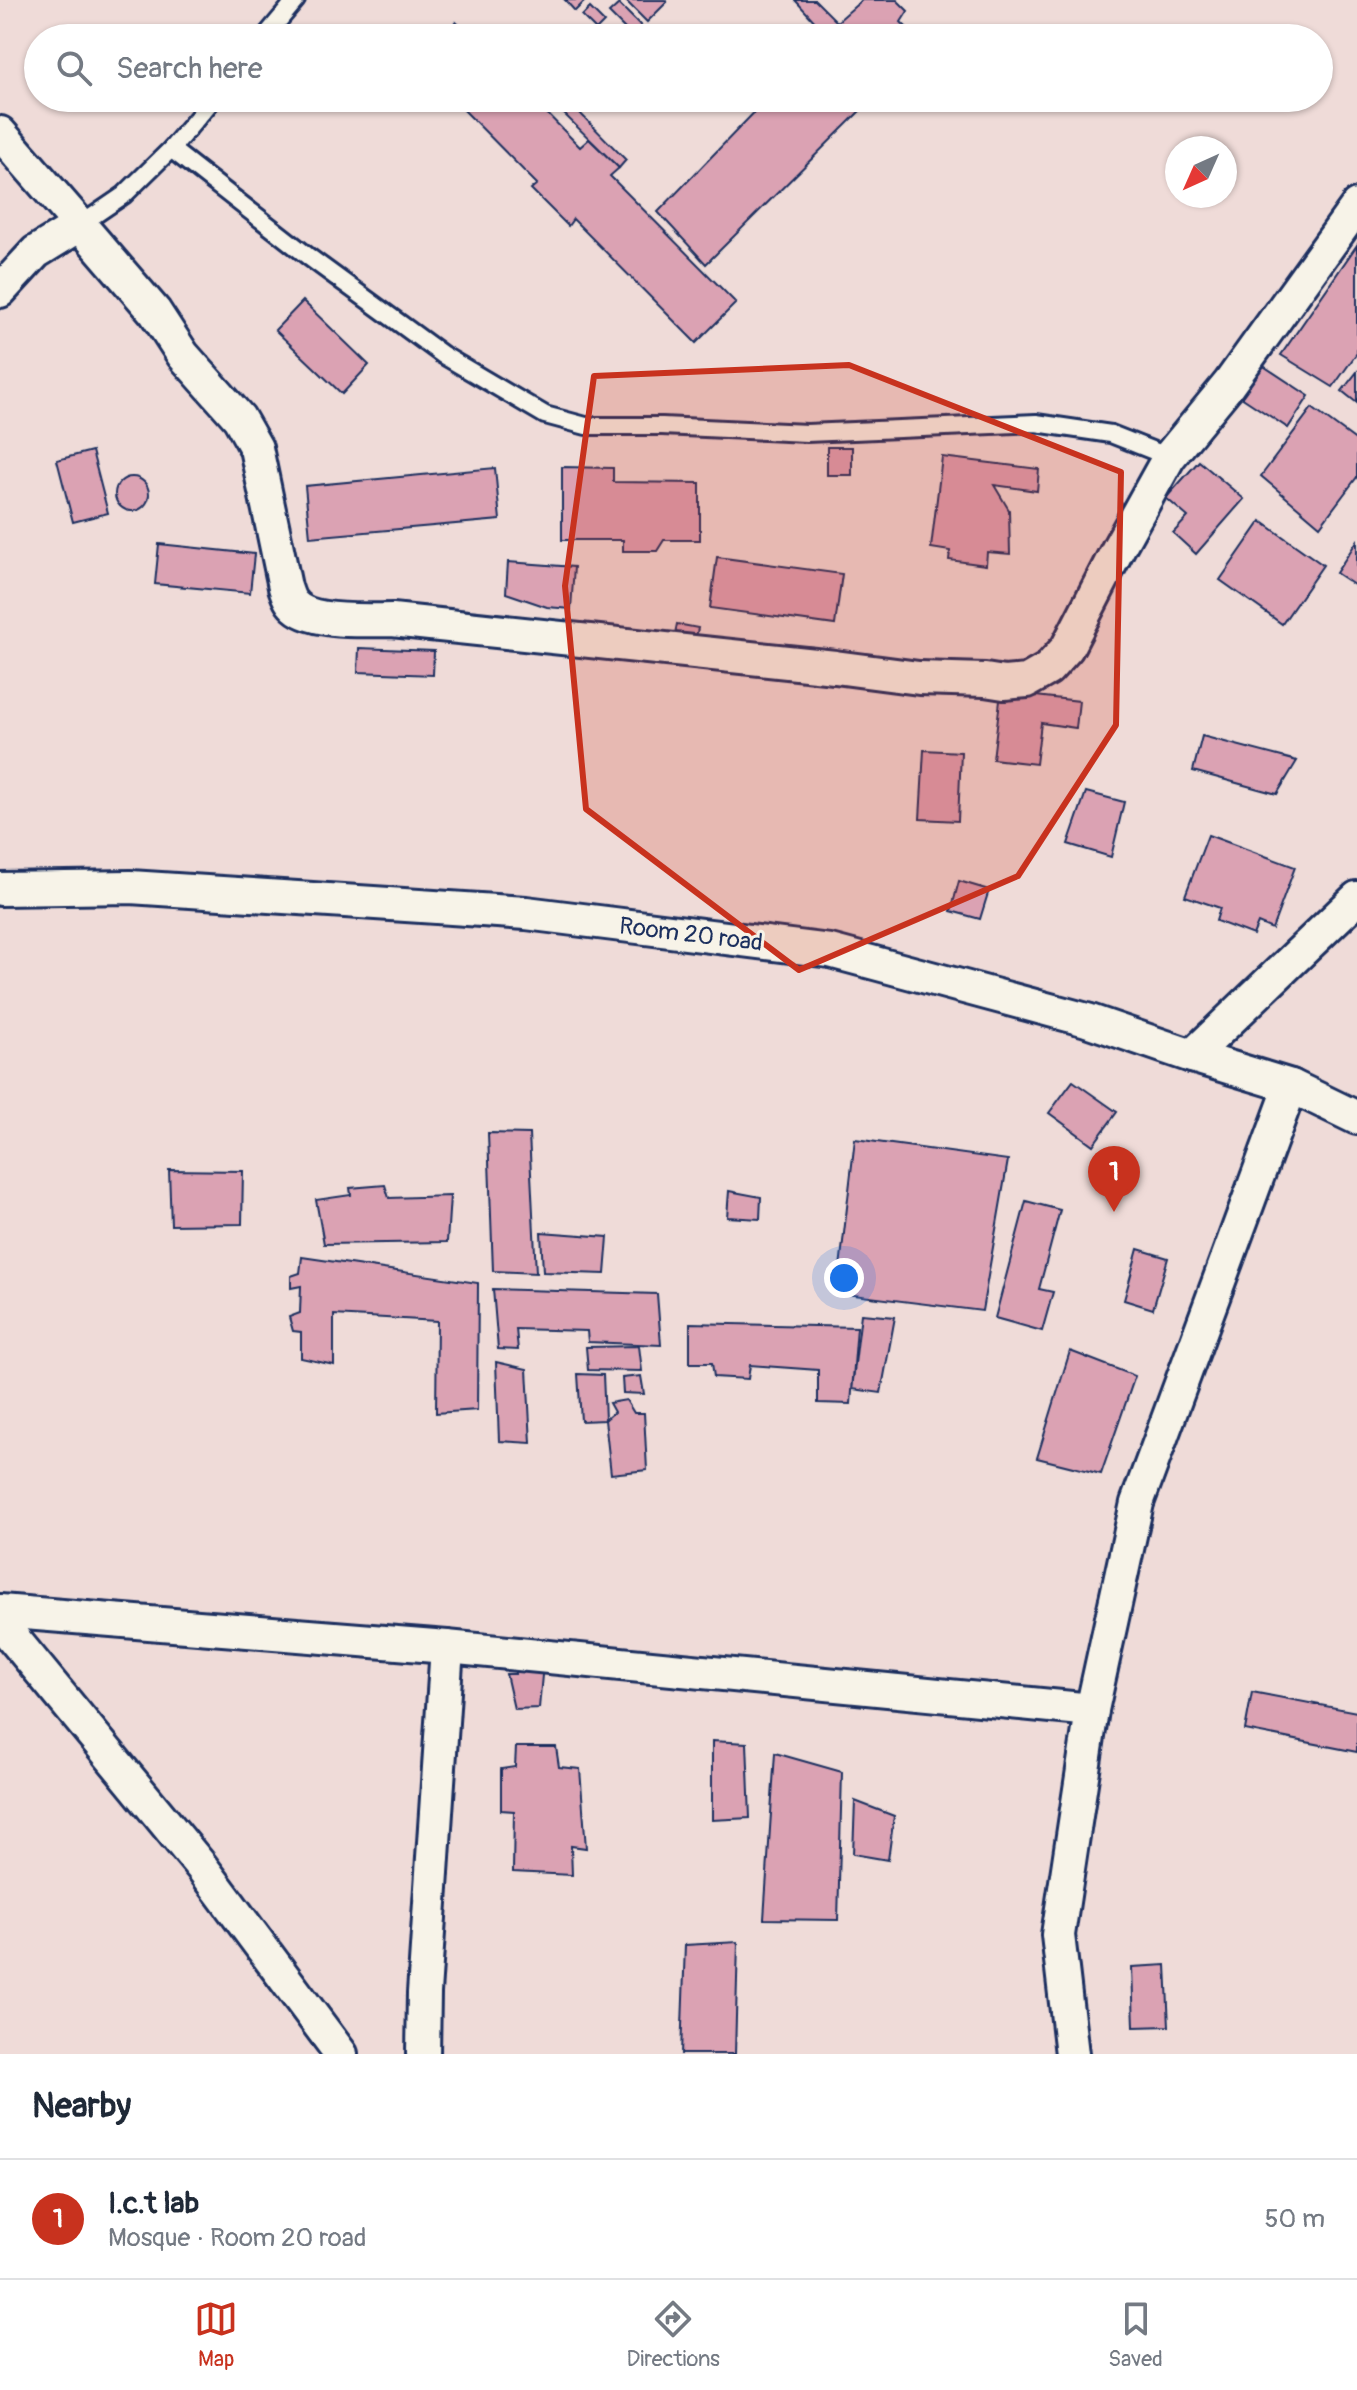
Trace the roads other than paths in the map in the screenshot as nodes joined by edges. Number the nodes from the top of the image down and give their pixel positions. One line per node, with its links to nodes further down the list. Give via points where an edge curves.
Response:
1 (296, 0): 2 (lane)
2 (276, 24)
3 (202, 112): 5 (lane)
4 (0, 133): 7 (street)
5 (171, 149): 7 (lane, via 124,195); 9 (lane, via 443,355 545,415 586,426 807,433 1036,423 1111,434)
6 (1357, 206): 9 (street, via 1229,384)
7 (80, 225): 8 (street, via 36,252); 9 (street, via 239,418 256,448 291,603 302,612 338,620 392,620 919,678 1027,681 1048,669 1067,648)
8 (0, 291)
9 (1169, 457)
10 (0, 889): 12 (street, Room 20 road, via 130,887 526,913 830,951 1087,1020)
11 (1357, 898): 12 (street)
12 (1192, 1056): 13 (street, Room 20 road)
13 (1291, 1086): 14 (street, Room 20 road); 18 (street, via 1137,1503)
14 (1357, 1118)
15 (0, 1611): 17 (street)
16 (0, 1622): 19 (street, via 201,1866)
17 (447, 1647): 18 (street); 20 (street)
18 (1092, 1710): 21 (street, via 1058,1935)
19 (341, 2054)
20 (423, 2054)
21 (1072, 2054)

